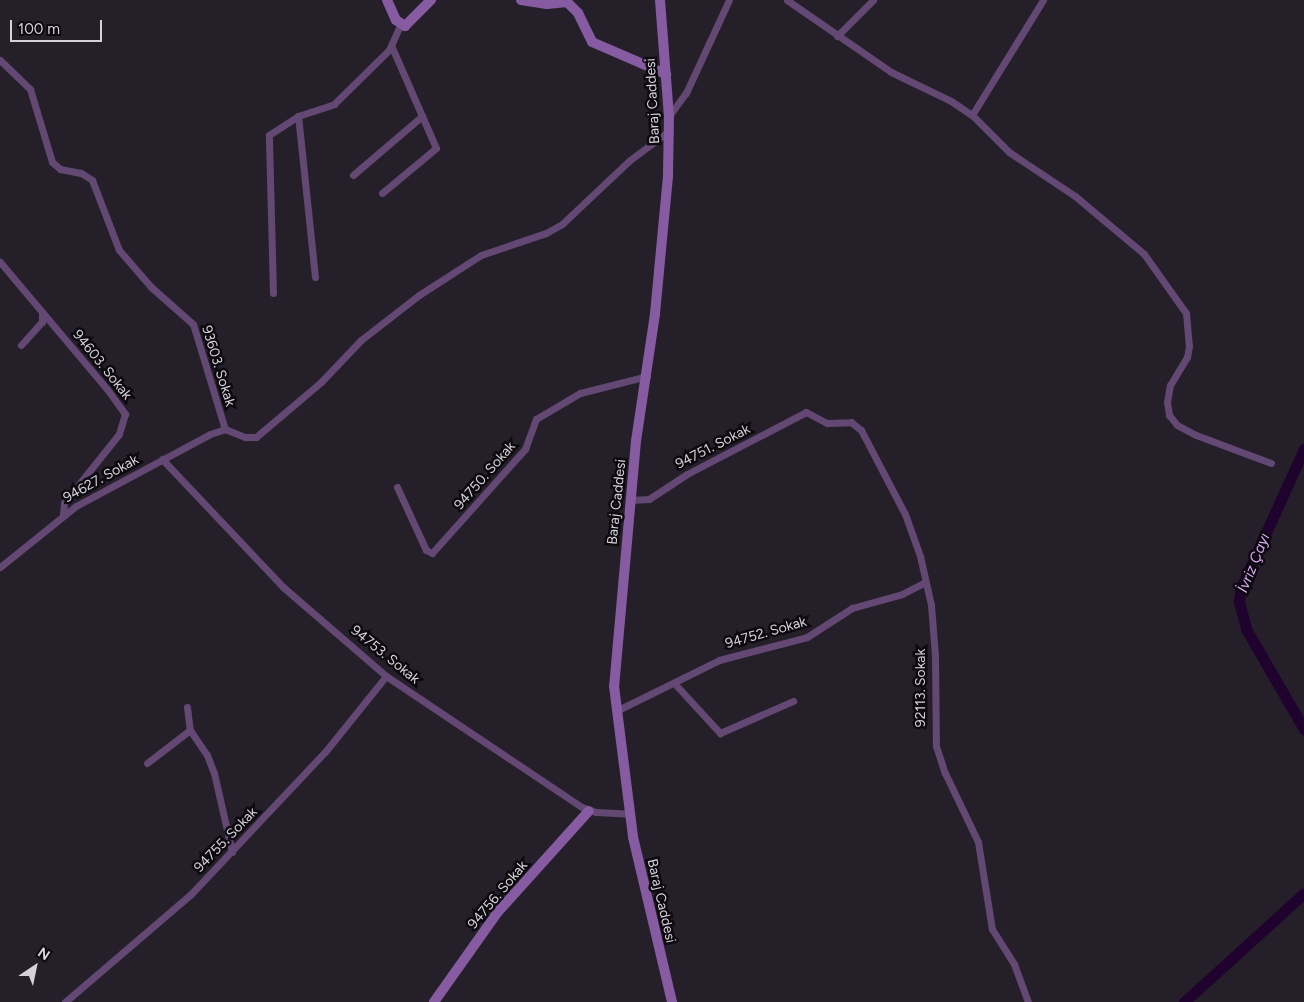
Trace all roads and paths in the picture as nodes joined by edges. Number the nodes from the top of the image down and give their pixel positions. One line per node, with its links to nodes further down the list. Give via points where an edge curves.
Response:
1 (387, 0): 9 (main road)
2 (430, 0): 9 (main road, via 405,26)
3 (521, 0): 13 (main road, via 547,4 567,2 578,13 592,42)
4 (660, 0): 13 (main road, Baraj Caddesi)
5 (728, 0): 17 (street, via 686,93)
6 (787, 0): 10 (street)
7 (873, 0): 10 (street)
8 (1044, 0): 14 (street)
9 (400, 23): 11 (street)
10 (837, 36): 14 (street, via 890,72 927,88)
11 (391, 45): 15 (street, via 334,104); 16 (street)
12 (0, 60): 28 (street, 93603. Sokak, via 30,89 44,146 52,162 60,169 81,173 96,184 119,250 151,287 193,324 205,357 215,404)
13 (666, 74): 17 (main road, Baraj Caddesi)
14 (972, 115): 30 (street, via 1008,152 1075,196 1144,254 1177,299 1186,313 1189,346 1187,357 1170,385 1167,402 1169,415 1177,425)
15 (298, 116): 22 (street); 23 (street, via 269,134)
16 (422, 116): 19 (street); 20 (street, via 436,148)
17 (670, 116): 18 (main road, Baraj Caddesi)
18 (669, 131): 26 (main road, Baraj Caddesi, via 663,244); 28 (street, via 630,160 562,224 541,235 481,254 419,295 361,340 321,382 256,437 245,437)
19 (353, 175)
20 (382, 193)
21 (0, 262): 24 (street, 94603. Sokak)
22 (315, 277)
23 (273, 293)
24 (42, 313): 25 (street, via 42,322); 33 (street, 94603. Sokak, via 114,397 125,418 119,434 64,503)
25 (21, 345)
26 (647, 376): 31 (street, 94750. Sokak, via 580,393 536,419 526,449 432,553 426,550); 32 (main road, Baraj Caddesi)
27 (806, 412): 32 (street, 94751. Sokak, via 687,474 648,499); 35 (street, 92113. Sokak, via 827,423 850,422 861,430 910,527)
28 (226, 429): 29 (street, 94627. Sokak)
29 (162, 460): 33 (street, 94627. Sokak); 36 (street, 94753. Sokak, via 284,586)
30 (1272, 463)
31 (397, 487)
32 (630, 500): 40 (main road, Baraj Caddesi, via 615,648)
33 (63, 514): 34 (street, 94627. Sokak)
34 (0, 567)
35 (924, 583): 37 (street, 94752. Sokak, via 902,594 852,608 807,637 720,660); 49 (street, 92113. Sokak, via 930,598 936,656 936,746 945,773 978,842 992,929 1014,964)
36 (386, 676): 43 (street, 94753. Sokak); 45 (street, 94755. Sokak, via 325,752)
37 (675, 684): 38 (street, via 720,733); 40 (street, 94752. Sokak)
38 (794, 701)
39 (186, 707): 41 (street)
40 (616, 711): 44 (main road, Baraj Caddesi)
41 (190, 730): 42 (street); 45 (street, via 214,772)
42 (147, 763)
43 (589, 811): 44 (street, 94753. Sokak); 47 (main road, 94756. Sokak, via 498,913)
44 (630, 814): 48 (main road, Baraj Caddesi, via 640,874)
45 (232, 852): 46 (street, 94755. Sokak, via 191,894)
46 (65, 1002)
47 (434, 1002)
48 (672, 1002)
49 (1028, 1002)

